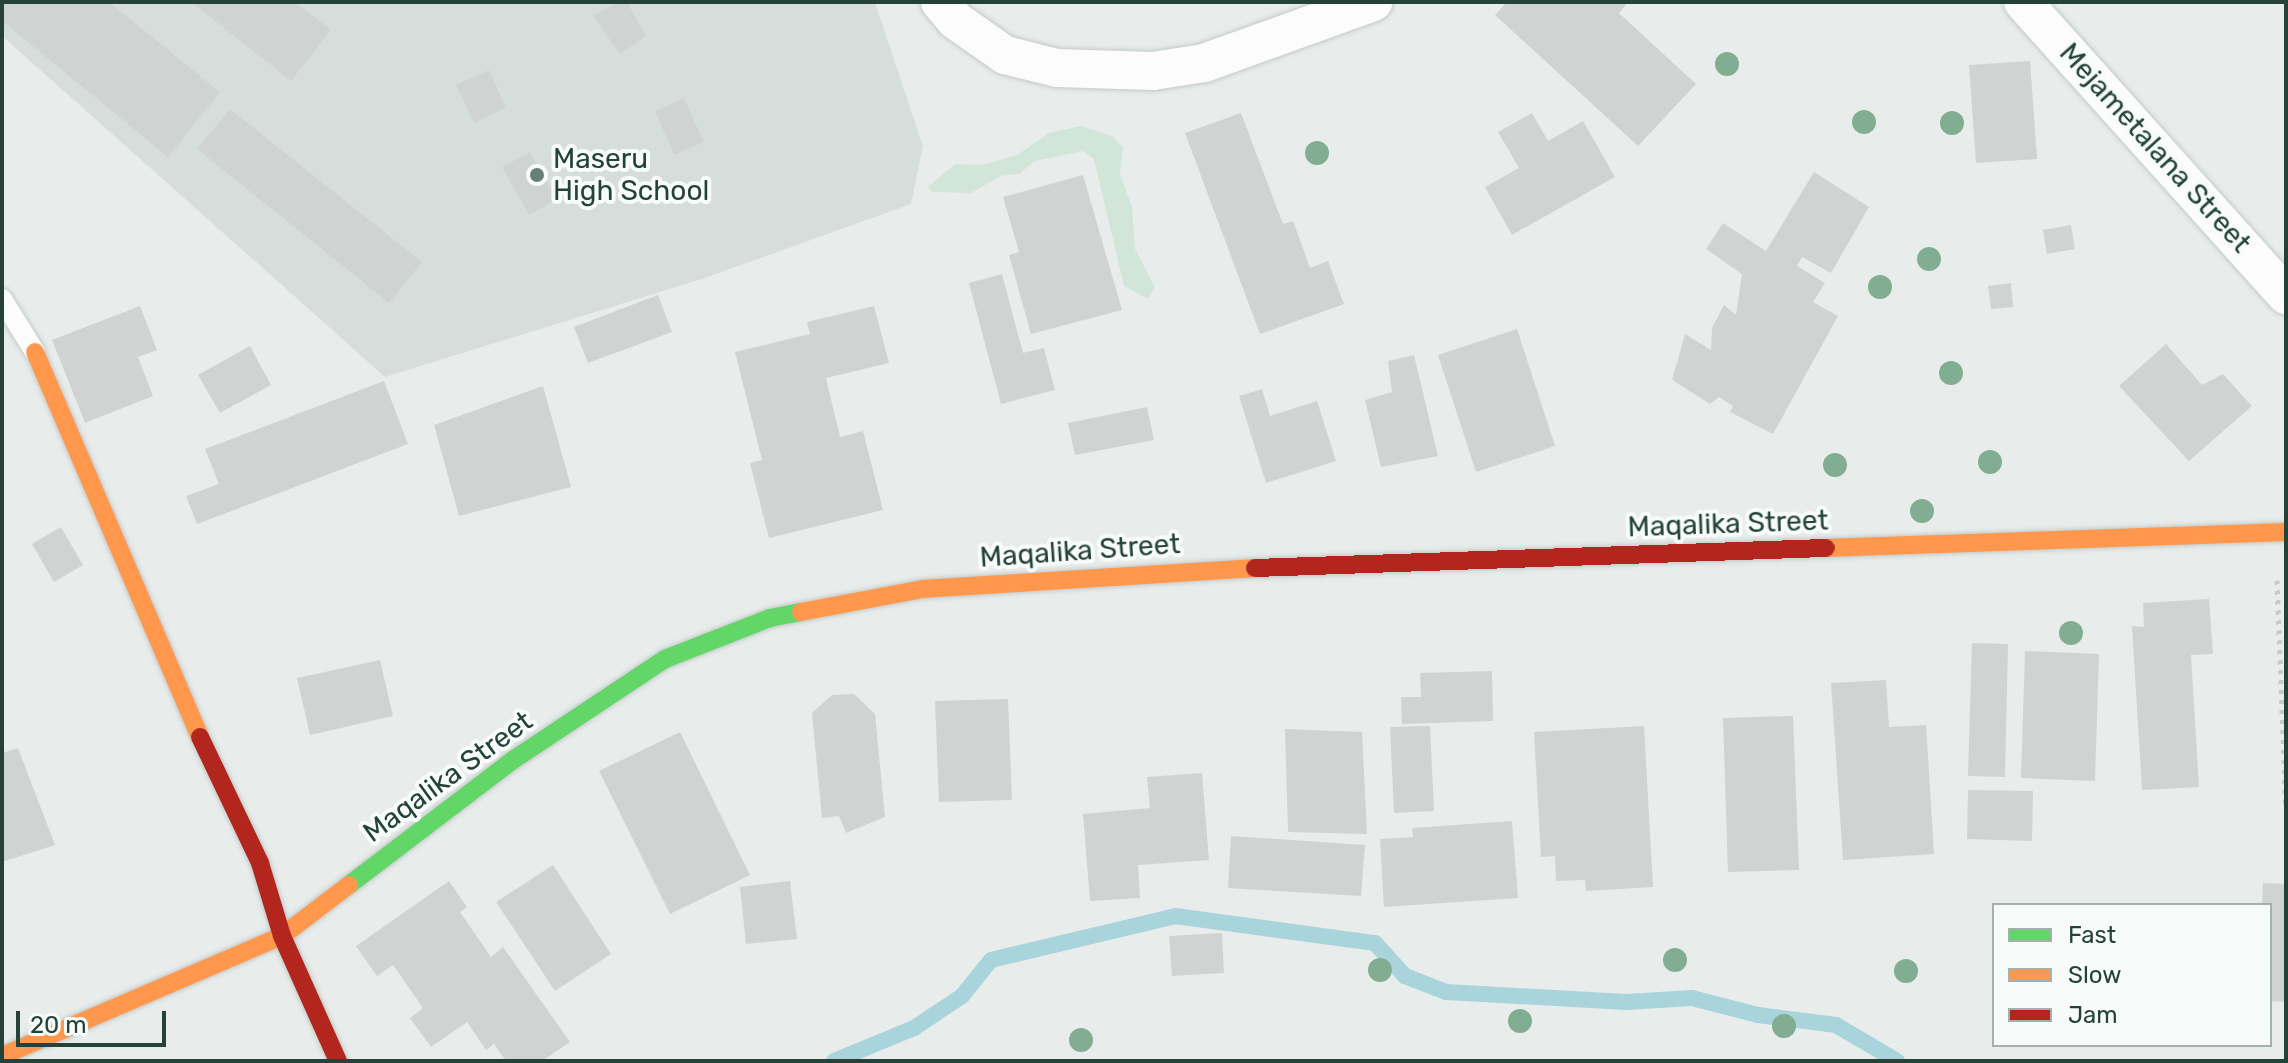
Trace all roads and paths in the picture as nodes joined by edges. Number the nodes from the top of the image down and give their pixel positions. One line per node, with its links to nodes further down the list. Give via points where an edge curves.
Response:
1 (940, 2): 2 (street, via 955,20 1005,55 1057,68 1153,71 1204,63)
2 (1373, 2)
3 (2023, 2): 4 (street, Mejametalana Street)
4 (2286, 295)
5 (2, 299): 6 (lane)
6 (35, 352): 9 (street, via 216,774 260,863)
7 (2280, 532): 8 (path); 9 (street, Maqalika Street, via 1252,568 923,589 770,618 665,659 513,760)
8 (2286, 810)
9 (282, 936): 10 (street, Maqalika Street); 11 (street)
10 (2, 1056)
11 (338, 1061)

